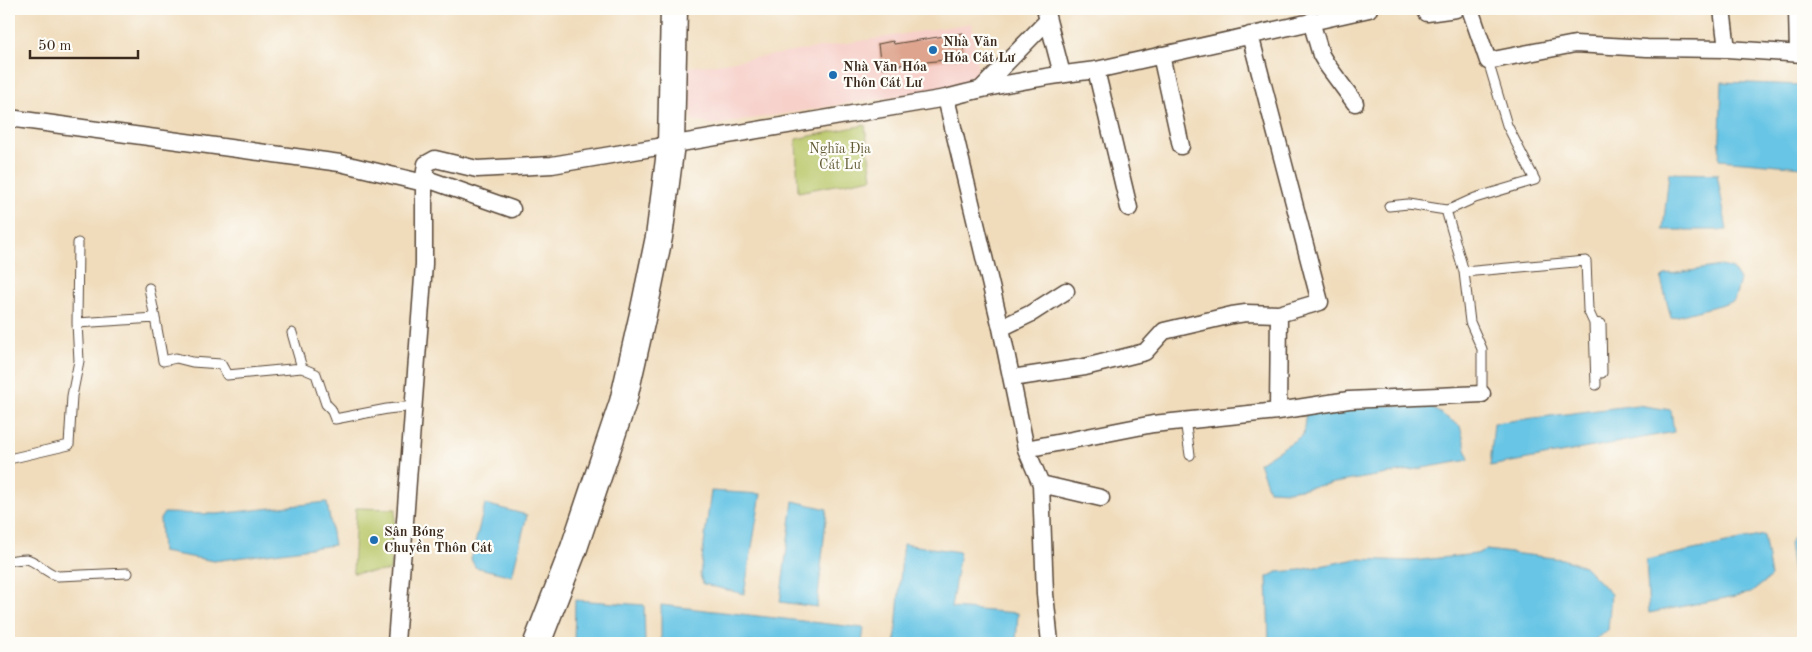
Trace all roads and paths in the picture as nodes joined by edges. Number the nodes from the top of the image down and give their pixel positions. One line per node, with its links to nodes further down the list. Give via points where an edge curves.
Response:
1 (674, 9): 21 (main road)
2 (1369, 9): 9 (street)
3 (1426, 9): 4 (street, via 1427,13)
4 (1456, 9)
5 (1470, 9): 14 (street)
6 (1722, 9): 11 (street)
7 (1797, 9): 12 (street)
8 (1046, 14): 16 (street); 17 (street)
9 (1311, 21): 10 (street); 19 (street, via 1324,60)
10 (1250, 35): 13 (street); 32 (street, via 1320,302)
11 (1727, 49): 12 (street); 14 (street, via 1575,44)
12 (1801, 54)
13 (1161, 55): 15 (street); 22 (street)
14 (1488, 61): 27 (lane, via 1507,125 1535,180)
15 (1096, 70): 16 (street); 25 (street)
16 (1062, 74): 17 (street)
17 (982, 88): 18 (street)
18 (946, 98): 21 (street, via 859,107); 36 (street)
19 (1355, 103)
20 (9, 118): 23 (street, via 340,163)
21 (671, 144): 23 (street, via 552,165 477,168 435,159 426,164); 54 (main road, via 659,237 623,402 574,548)
22 (1181, 146)
23 (424, 181): 26 (street); 43 (street, via 424,264)
24 (1389, 206): 27 (lane, via 1414,205)
25 (1129, 208)
26 (512, 209)
27 (1446, 210): 29 (lane)
28 (78, 244): 34 (lane)
29 (1464, 272): 35 (lane, via 1586,260 1588,310); 42 (lane, via 1470,322 1482,349)
30 (149, 288): 33 (lane)
31 (1066, 291): 36 (street)
32 (1279, 314): 40 (street, via 1232,315 1164,332 1145,352 1085,367); 44 (street)
33 (155, 318): 34 (lane); 38 (lane, via 163,361 176,358 220,364 226,375)
34 (78, 323): 48 (lane, via 79,361 72,396 69,445)
35 (1594, 323): 39 (lane, via 1600,324); 41 (lane)
36 (1000, 328): 40 (street)
37 (292, 333): 38 (lane)
38 (302, 368): 43 (lane, via 316,374 326,404 335,418)
39 (1602, 372)
40 (1012, 378): 46 (street)
41 (1596, 385)
42 (1482, 394): 44 (street, via 1349,400)
43 (414, 406): 53 (street)
44 (1278, 411): 45 (street)
45 (1185, 420): 46 (street); 47 (lane)
46 (1026, 449): 49 (street)
47 (1190, 455)
48 (9, 459)
49 (1041, 484): 50 (street); 55 (street)
50 (1102, 498)
51 (9, 561): 52 (lane, via 27,559 48,574 58,576)
52 (128, 574)
53 (396, 643)
54 (537, 643)
55 (1050, 643)

